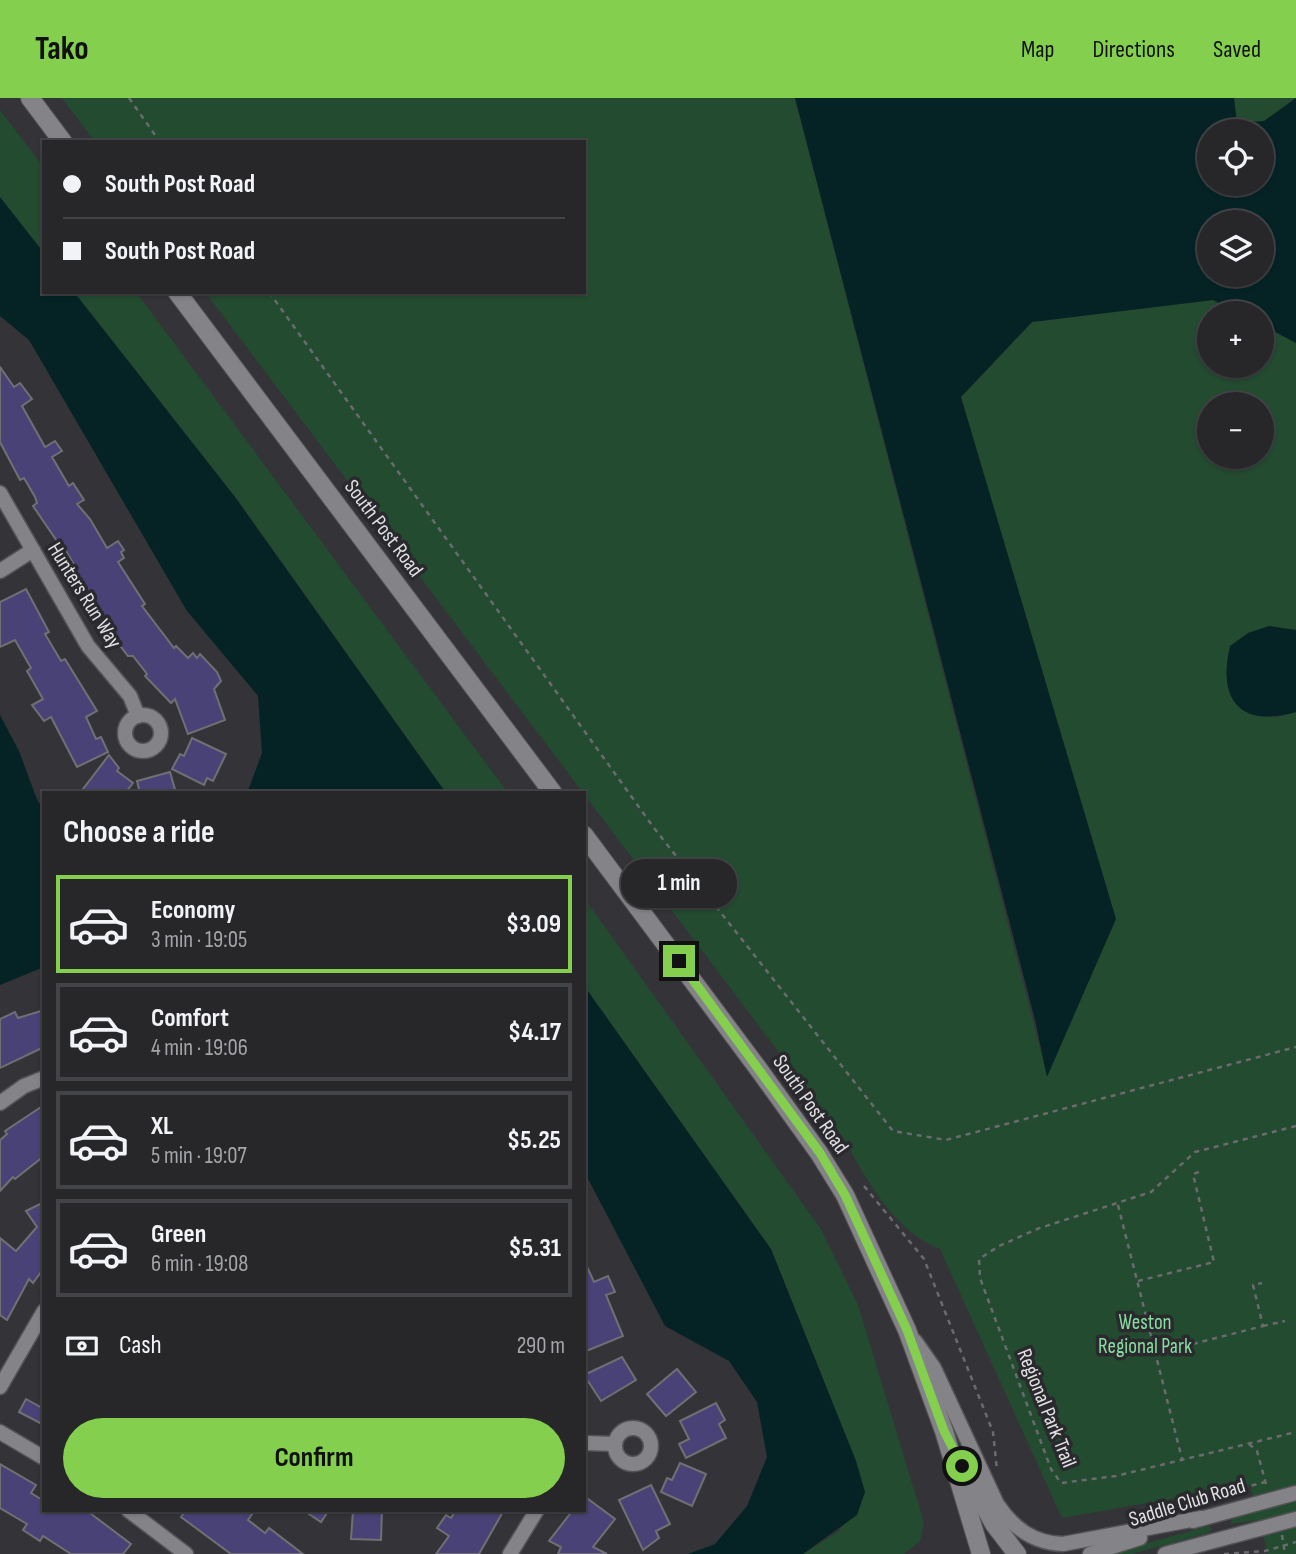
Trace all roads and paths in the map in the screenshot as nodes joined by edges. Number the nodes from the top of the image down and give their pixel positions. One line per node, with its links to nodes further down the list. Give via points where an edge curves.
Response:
1 (30, 98): 3 (street)
2 (129, 98): 4 (path)
3 (62, 140)
4 (159, 140)
5 (179, 294): 11 (street, South Post Road)
6 (270, 294): 13 (path, via 654,828 893,1131 946,1140)
7 (0, 493): 8 (street, Hunters Run Way)
8 (33, 550): 9 (street); 10 (street, Hunters Run Way, via 88,646 130,696)
9 (0, 571)
10 (138, 716)
11 (551, 791)
12 (586, 838): 25 (street, South Post Road, via 820,1153 863,1231)
13 (1296, 1047)
14 (42, 1079): 15 (street)
15 (0, 1103)
16 (1296, 1126): 19 (path, via 1195,1152 1151,1192)
17 (1199, 1172): 20 (path, via 1193,1174 1214,1262)
18 (864, 1186): 36 (path, via 924,1259 993,1432)
19 (1118, 1205): 20 (path); 35 (path, Regional Park Trail, via 1037,1229 999,1246 979,1259 979,1278 1051,1469 1061,1483 1116,1476)
20 (1137, 1281): 26 (path)
21 (1262, 1283): 24 (path, via 1253,1285)
22 (42, 1314): 27 (street)
23 (1285, 1321): 24 (path)
24 (1263, 1326): 26 (path)
25 (907, 1330): 28 (street, South Post Road); 40 (street, via 934,1368 997,1504 1023,1532 1048,1544 1063,1544)
26 (1154, 1354): 35 (path)
27 (0, 1387)
28 (944, 1431): 51 (street, South Post Road); 52 (street, South Post Road, via 982,1504)
29 (0, 1432): 34 (street)
30 (1296, 1432): 32 (path, Regional Park Trail)
31 (586, 1443): 33 (street)
32 (1249, 1443): 35 (path, Regional Park Trail); 37 (path, via 1257,1451)
33 (615, 1444)
34 (42, 1457)
35 (1182, 1459)
36 (998, 1477)
37 (1265, 1482): 38 (path); 40 (path, via 1230,1491)
38 (1268, 1491)
39 (1296, 1493): 43 (street, Saddle Club Road)
40 (1201, 1511): 43 (street, Saddle Club Road); 53 (street, Saddle Club Road)
41 (131, 1512): 49 (street)
42 (536, 1512): 50 (street)
43 (1219, 1513): 46 (street)
44 (1296, 1519): 46 (street, Saddle Club Road)
45 (1280, 1532): 48 (path)
46 (1224, 1538): 54 (street, Saddle Club Road)
47 (1296, 1542): 48 (path)
48 (1285, 1544): 55 (path, via 1265,1551); 56 (path)
49 (186, 1554)
50 (510, 1554)
51 (981, 1554)
52 (1017, 1554)
53 (1090, 1554)
54 (1165, 1554)
55 (1224, 1554)
56 (1285, 1554)

